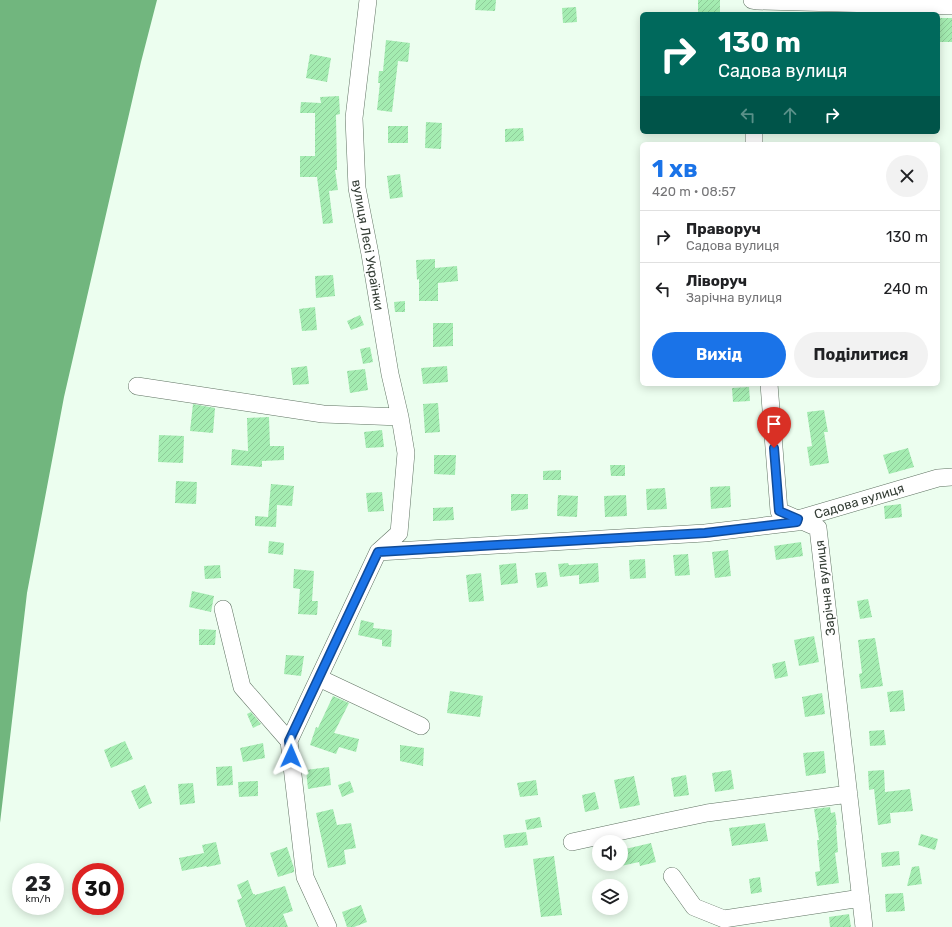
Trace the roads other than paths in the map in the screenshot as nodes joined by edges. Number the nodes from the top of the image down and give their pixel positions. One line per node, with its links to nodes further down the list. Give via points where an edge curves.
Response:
1 (368, 0): 8 (street, вулиця Лесі Українки, via 354,118 356,188)
2 (749, 0): 5 (street)
3 (752, 0): 4 (street)
4 (952, 6)
5 (749, 12)
6 (137, 386): 8 (street, via 323,414)
7 (769, 386): 10 (street, Зарічна вулиця, via 779,511)
8 (400, 417): 11 (street, вулиця Лесі Українки, via 406,452 398,533)
9 (952, 477): 10 (street, Садова вулиця, via 938,478)
10 (798, 519): 11 (street, Садова вулиця, via 797,522 705,533); 16 (street, Зарічна вулиця, via 818,528)
11 (378, 552): 13 (street)
12 (223, 610): 15 (street, via 242,687)
13 (319, 678): 14 (street); 15 (street)
14 (421, 726)
15 (289, 741): 20 (street, via 305,877)
16 (849, 794): 17 (street, via 706,813); 19 (street, Зарічна вулиця)
17 (572, 842)
18 (672, 876): 19 (street, via 694,907 724,919)
19 (861, 898): 21 (street, Зарічна вулиця)
20 (328, 927)
21 (864, 927)

